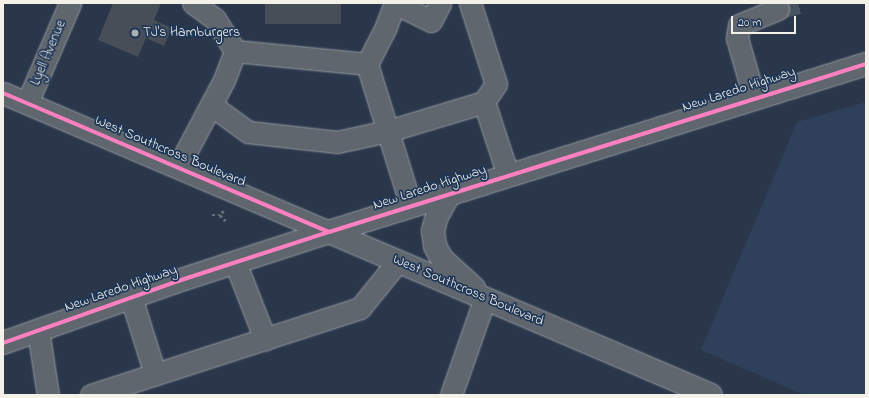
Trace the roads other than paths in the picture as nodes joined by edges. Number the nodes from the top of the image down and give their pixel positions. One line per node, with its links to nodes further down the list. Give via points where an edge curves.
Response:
1 (70, 3): 13 (street, Lyell Avenue)
2 (193, 3): 7 (street, via 215,19)
3 (395, 3): 4 (street, via 431,21); 8 (street, via 386,28)
4 (440, 3)
5 (470, 3): 12 (street, via 496,84)
6 (778, 9): 11 (street, via 739,25 737,38)
7 (235, 51): 8 (street); 14 (street)
8 (367, 64): 15 (street)
9 (866, 64): 11 (main road, New Laredo Highway)
10 (3, 93): 13 (street, West Southcross Boulevard)
11 (754, 97): 17 (main road, New Laredo Highway)
12 (484, 102): 15 (street); 17 (street)
13 (27, 103): 16 (street, West Southcross Boulevard)
14 (211, 105): 15 (street, via 248,132 337,142); 16 (street)
15 (388, 131): 19 (street)
16 (178, 168): 20 (street, West Southcross Boulevard)
17 (508, 175): 18 (main road, New Laredo Highway)
18 (450, 194): 19 (main road, New Laredo Highway); 24 (main road, via 437,216 433,231 435,246 442,259)
19 (411, 206): 20 (main road, New Laredo Highway)
20 (329, 232): 21 (main road, West Southcross Boulevard); 22 (main road, New Laredo Highway)
21 (398, 261): 24 (main road, West Southcross Boulevard); 26 (street, via 360,308)
22 (235, 262): 23 (main road, New Laredo Highway); 26 (street)
23 (131, 297): 25 (main road, New Laredo Highway); 28 (street)
24 (485, 298): 29 (main road, West Southcross Boulevard); 32 (street)
25 (38, 330): 27 (main road, New Laredo Highway); 30 (street)
26 (265, 338): 28 (street)
27 (3, 343)
28 (155, 374): 31 (street)
29 (688, 391): 33 (main road, West Southcross Boulevard)
30 (48, 395)
31 (91, 395)
32 (451, 395)
33 (711, 395)

